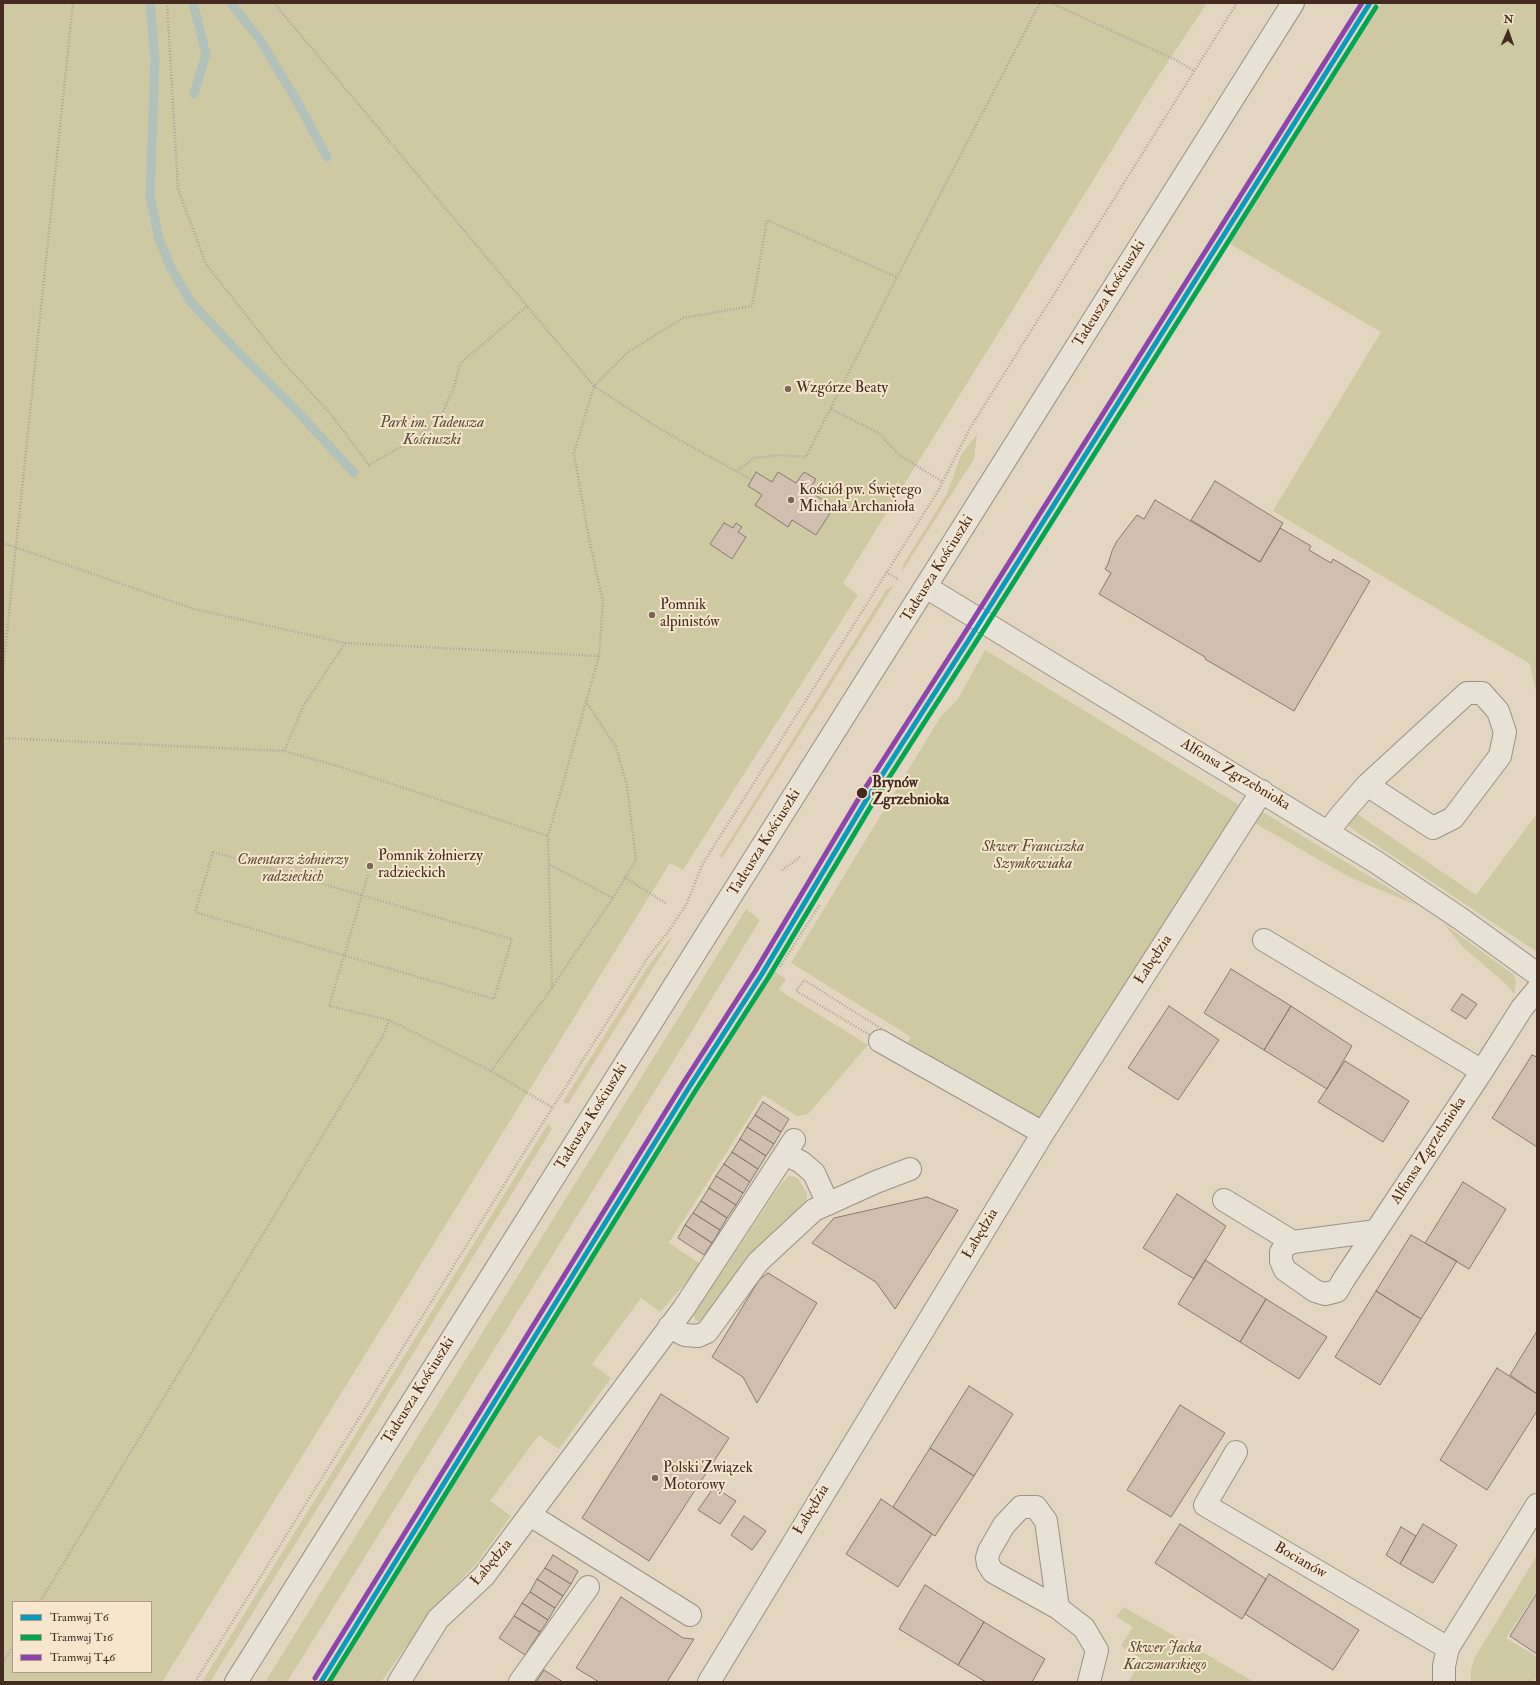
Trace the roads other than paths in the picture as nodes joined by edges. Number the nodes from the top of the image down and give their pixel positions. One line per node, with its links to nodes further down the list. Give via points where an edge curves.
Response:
1 (1293, 3): 2 (street, Tadeusza Kościuszki)
2 (926, 587): 4 (street, Alfonsa Zgrzebnioka); 25 (street, Tadeusza Kościuszki)
3 (1367, 785): 3 (street, via 1467,693 1482,693 1498,711 1505,732 1500,756 1453,818 1433,828); 5 (street, via 1340,814)
4 (1262, 791): 5 (street, Alfonsa Zgrzebnioka); 11 (street, Łabędzia)
5 (1328, 832): 7 (street, Alfonsa Zgrzebnioka, via 1416,888)
6 (1264, 940): 10 (street)
7 (1537, 974)
8 (1537, 990): 10 (street, Alfonsa Zgrzebnioka, via 1522,1008)
9 (884, 1037): 11 (street)
10 (1482, 1071): 15 (street, Alfonsa Zgrzebnioka)
11 (1043, 1133): 28 (street, Łabędzia)
12 (910, 1169): 14 (street)
13 (1224, 1200): 16 (street)
14 (828, 1204): 17 (street, via 814,1210 758,1262 707,1332 698,1336 685,1335); 17 (street, Łabędzia, via 814,1173 800,1162 790,1147)
15 (1376, 1232): 16 (street); 16 (street, Alfonsa Zgrzebnioka, via 1337,1291 1325,1294 1315,1291 1285,1270 1281,1261 1282,1252 1285,1246)
16 (1293, 1242)
17 (669, 1327): 20 (street, Łabędzia)
18 (1236, 1452): 24 (street, Bocianów, via 1205,1505)
19 (1537, 1505): 24 (street)
20 (530, 1514): 23 (street); 26 (street, Łabędzia, via 484,1576 438,1619)
21 (588, 1587): 27 (street)
22 (1058, 1608): 29 (street, via 1084,1628 1097,1650)
23 (690, 1615)
24 (1448, 1648): 30 (street)
25 (236, 1682)
26 (399, 1682)
27 (520, 1682)
28 (709, 1682)
29 (1090, 1682)
30 (1444, 1682)

